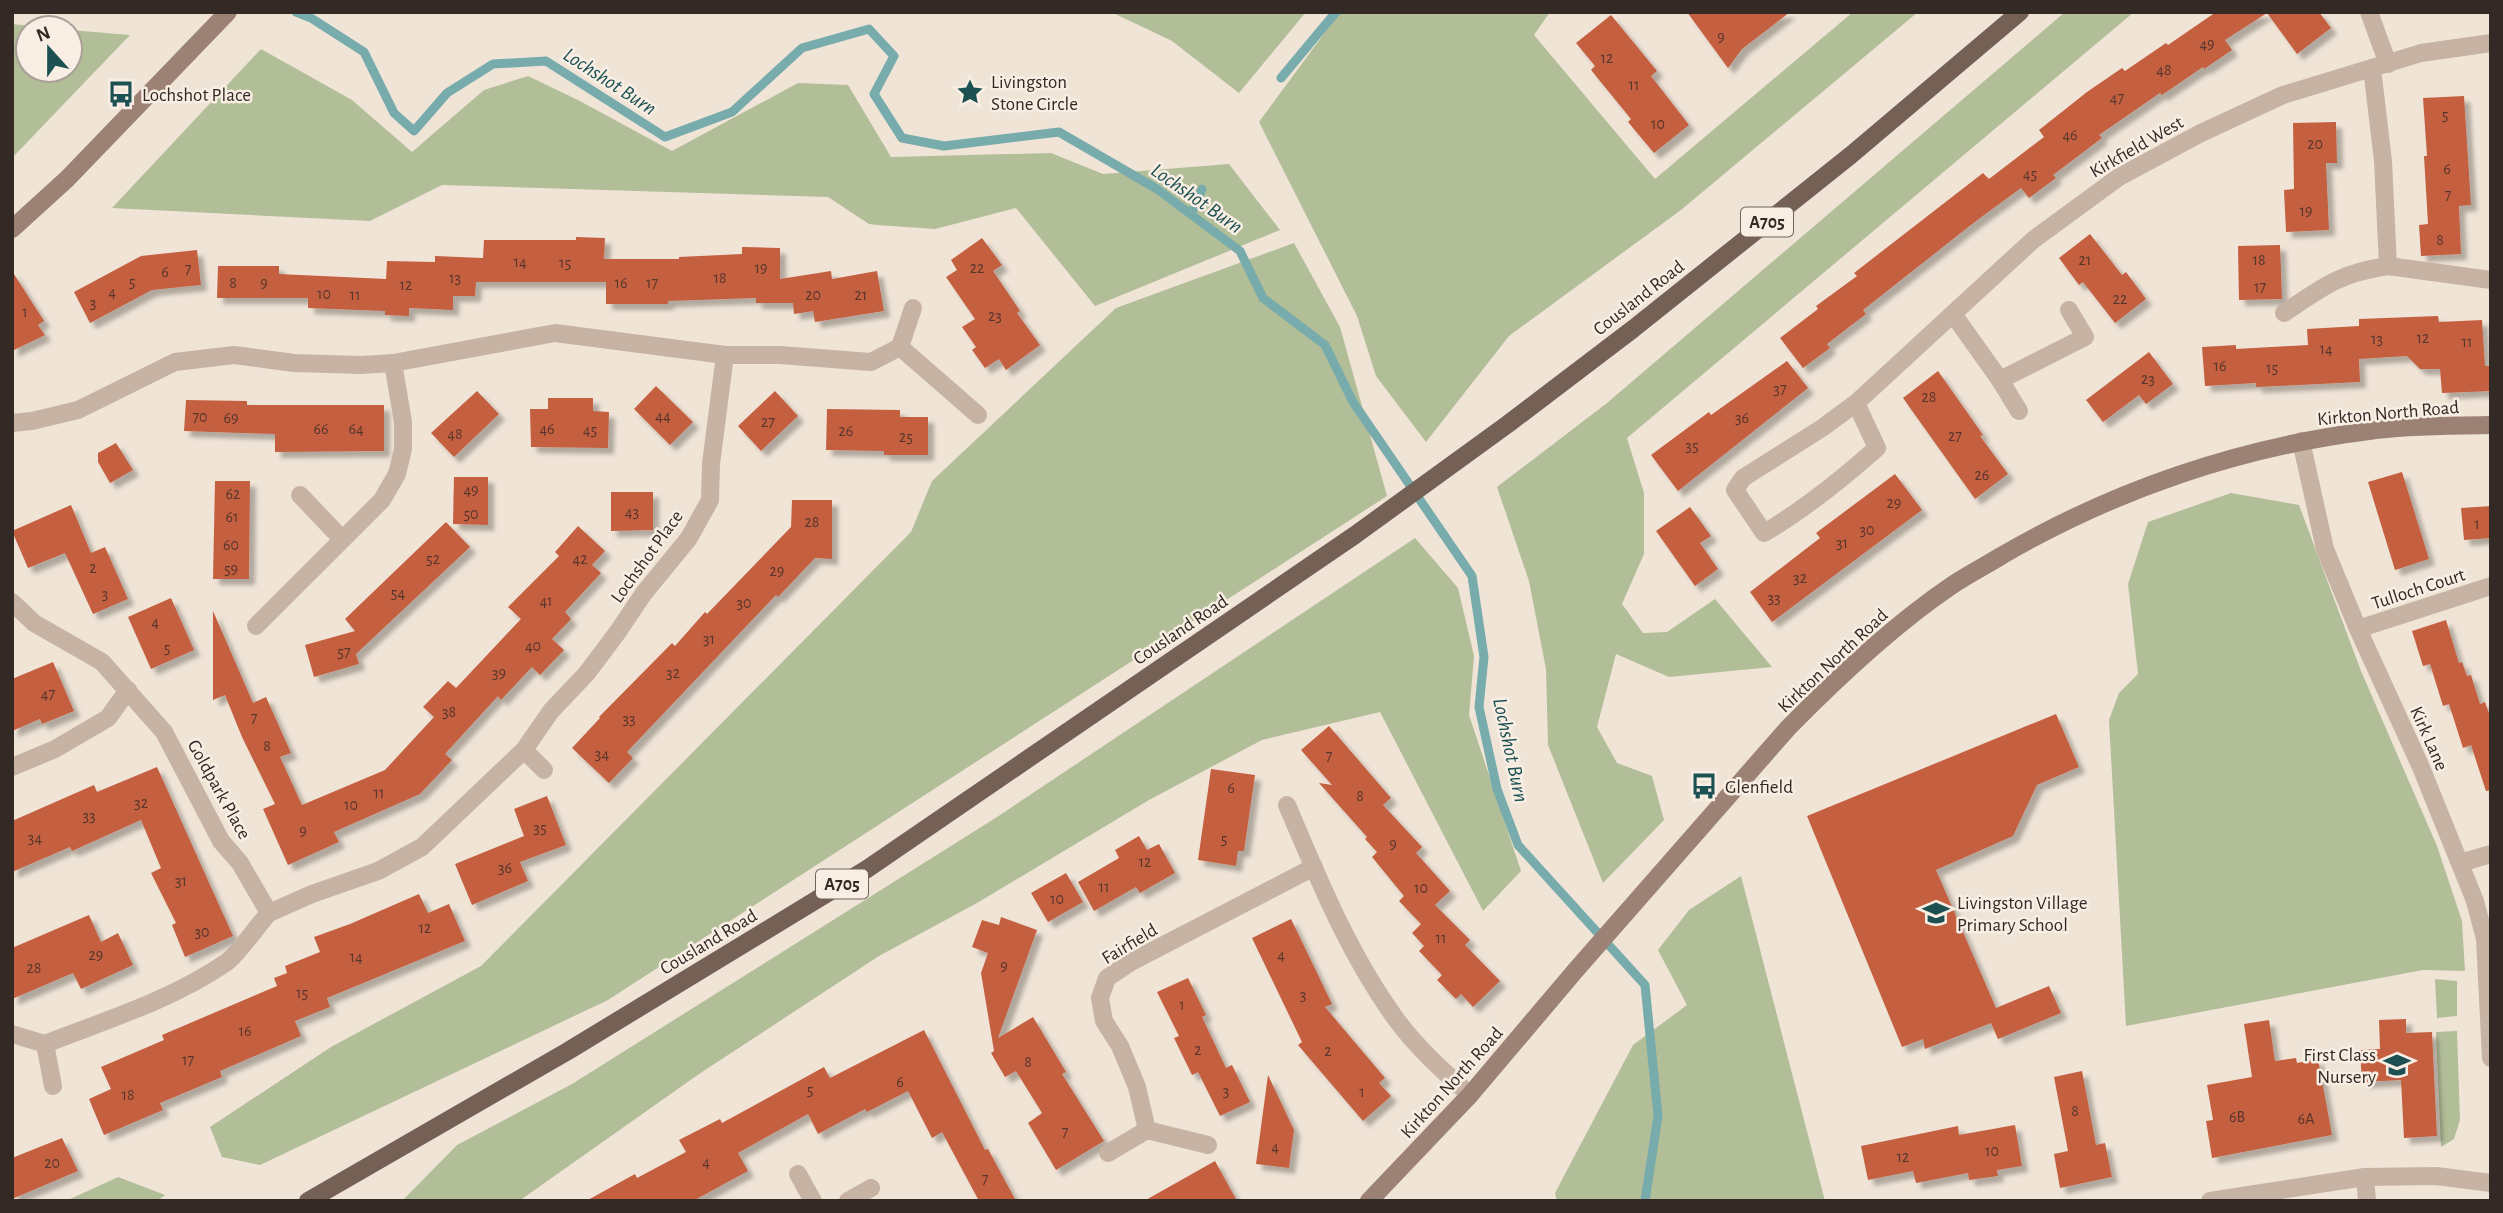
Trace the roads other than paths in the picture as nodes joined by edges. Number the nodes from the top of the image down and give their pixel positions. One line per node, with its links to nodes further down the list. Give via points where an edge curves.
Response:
1 (228, 12): 6 (main road, via 67,179)
2 (2020, 12): 50 (main road, Cousland Road / A705, via 1851,155 1633,329 1355,535 867,869 568,1051)
3 (2369, 12): 5 (street)
4 (2491, 43): 5 (street, Kirkfield West, via 2421,53)
5 (2380, 66): 7 (street); 12 (street, Kirkfield West, via 2283,95 2119,177 2033,240)
6 (12, 229)
7 (2389, 266): 8 (street); 11 (street, via 2359,270 2329,282)
8 (2491, 280)
9 (913, 308): 13 (street)
10 (2069, 310): 16 (street, via 2085,337)
11 (2284, 313)
12 (1953, 314): 16 (street); 17 (street, Kirkfield West)
13 (900, 347): 14 (street, via 871,362); 19 (street)
14 (725, 355): 15 (street, via 555,333); 30 (street, Lochshot Place, via 710,500 689,538)
15 (393, 362): 20 (street, via 294,363 234,355 175,362 78,410); 24 (street, via 403,422 397,474 382,500)
16 (2000, 380): 18 (street)
17 (1856, 403): 17 (street, Kirkfield West, via 1877,448 1764,533 1735,490 1743,478)
18 (2020, 411)
19 (978, 415)
20 (12, 423)
21 (2491, 425): 22 (main road, Kirkton North Road, via 2372,430)
22 (2301, 441): 28 (street, Kirk Lane, via 2325,549); 42 (main road, Kirkton North Road, via 2138,489 2057,524 1952,585 1898,626 1788,728)
23 (300, 495): 24 (street)
24 (341, 538): 27 (street)
25 (2491, 586): 28 (street, Tulloch Court)
26 (12, 602): 29 (street, Goldpark Place, via 34,623 102,662)
27 (256, 626)
28 (2358, 629): 35 (street, Kirk Lane)
29 (128, 690): 31 (street, via 108,718 55,749); 37 (street, Goldpark Place, via 164,732 221,841 240,863)
30 (524, 750): 32 (street); 37 (street, Lochshot Place, via 422,847 378,871)
31 (12, 767)
32 (544, 770)
33 (1287, 806): 36 (street)
34 (2491, 854): 35 (street)
35 (2460, 863): 40 (street, Kirk Lane, via 2485,939)
36 (1314, 867): 42 (street, via 1364,970 1397,1020); 43 (street, Fairfield, via 1108,978 1100,998 1104,1021 1137,1087)
37 (269, 913): 39 (street, via 229,960 188,984)
38 (12, 1034): 39 (street)
39 (45, 1044): 41 (street)
40 (2491, 1058)
41 (53, 1086)
42 (1471, 1095): 53 (main road, Kirkton North Road)
43 (1147, 1130): 44 (street); 45 (street)
44 (1208, 1145)
45 (1108, 1153)
46 (798, 1174): 51 (street)
47 (2365, 1177): 48 (street, via 2436,1176); 54 (street); 55 (street)
48 (2491, 1183)
49 (871, 1188): 52 (street)
50 (308, 1201)
51 (813, 1201)
52 (848, 1201)
53 (1369, 1201)
54 (2210, 1201)
55 (2367, 1201)

